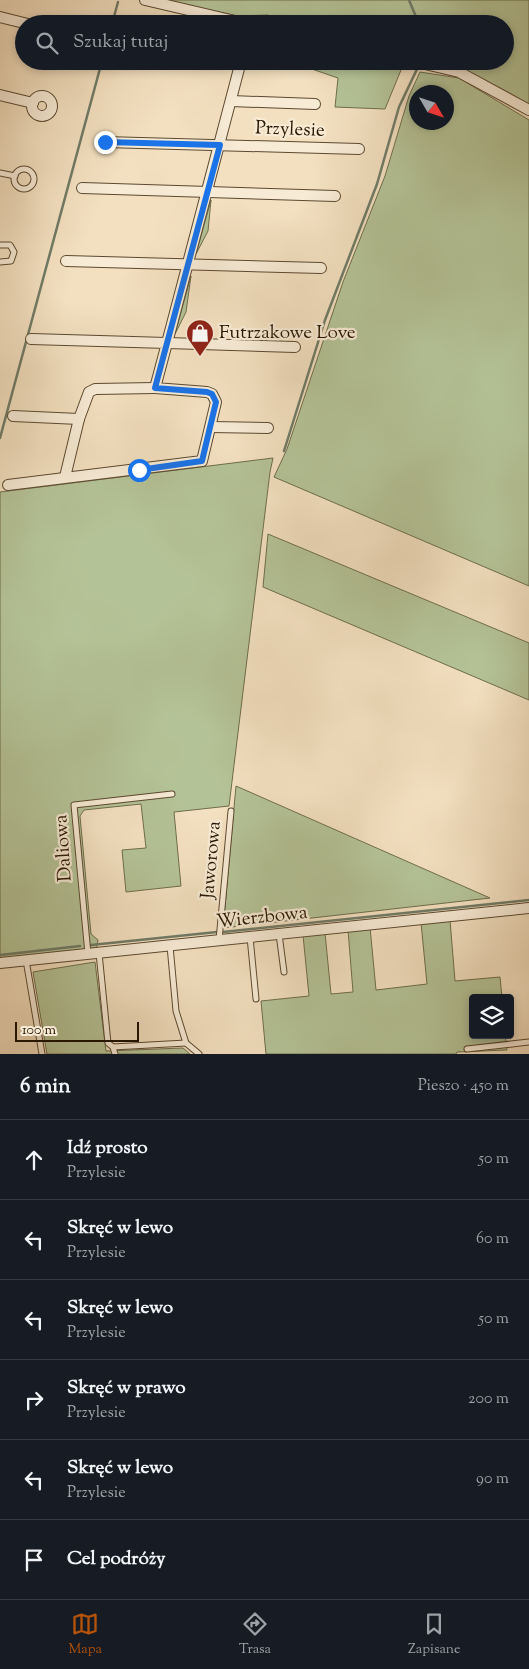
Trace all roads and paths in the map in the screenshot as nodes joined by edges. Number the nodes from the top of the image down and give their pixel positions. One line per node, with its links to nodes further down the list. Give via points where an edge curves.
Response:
1 (145, 0): 2 (street)
2 (209, 15)
3 (0, 17): 4 (street)
4 (15, 21)
5 (239, 70): 8 (street, Przylesie)
6 (450, 70): 11 (street)
7 (0, 96): 9 (street)
8 (231, 101): 10 (street, Przylesie); 13 (street, Przylesie)
9 (33, 103)
10 (315, 104)
11 (529, 110)
12 (105, 142): 13 (street, Przylesie)
13 (220, 145): 14 (street, Przylesie); 18 (street, Przylesie)
14 (359, 149)
15 (0, 173): 16 (lane)
16 (15, 176)
17 (82, 188): 18 (street)
18 (208, 191): 19 (street); 23 (street, Przylesie)
19 (335, 196)
20 (0, 245): 22 (lane, via 10,245 14,252 11,261)
21 (66, 261): 23 (street)
22 (0, 262)
23 (188, 265): 24 (street); 26 (street, Przylesie)
24 (321, 268)
25 (31, 339): 26 (street)
26 (167, 343): 27 (street); 28 (street, Przylesie)
27 (295, 347)
28 (155, 388): 30 (street, via 92,390); 31 (street, via 212,394 216,402)
29 (13, 416): 30 (street)
30 (79, 419): 33 (street)
31 (211, 427): 32 (street); 33 (street, via 202,461)
32 (268, 428)
33 (65, 477): 34 (street)
34 (8, 485)
35 (172, 794): 42 (lane, Daliowa, via 74,805)
36 (231, 812): 40 (lane, Jaworowa)
37 (529, 908): 38 (street, Wierzbowa)
38 (279, 933): 39 (street, Wierzbowa); 45 (lane)
39 (250, 937): 40 (street, Wierzbowa); 46 (lane)
40 (219, 940): 41 (street, Wierzbowa)
41 (170, 945): 42 (street, Wierzbowa); 48 (lane, via 176,1011)
42 (93, 954): 43 (street, Wierzbowa); 49 (lane, via 108,1043)
43 (26, 960): 44 (street, Wierzbowa); 51 (lane)
44 (0, 964)
45 (284, 972)
46 (256, 999)
47 (529, 1042): 50 (lane)
48 (186, 1043): 49 (lane); 53 (lane)
49 (113, 1047): 52 (lane)
50 (467, 1049)
51 (42, 1054)
52 (115, 1054)
53 (199, 1054)

